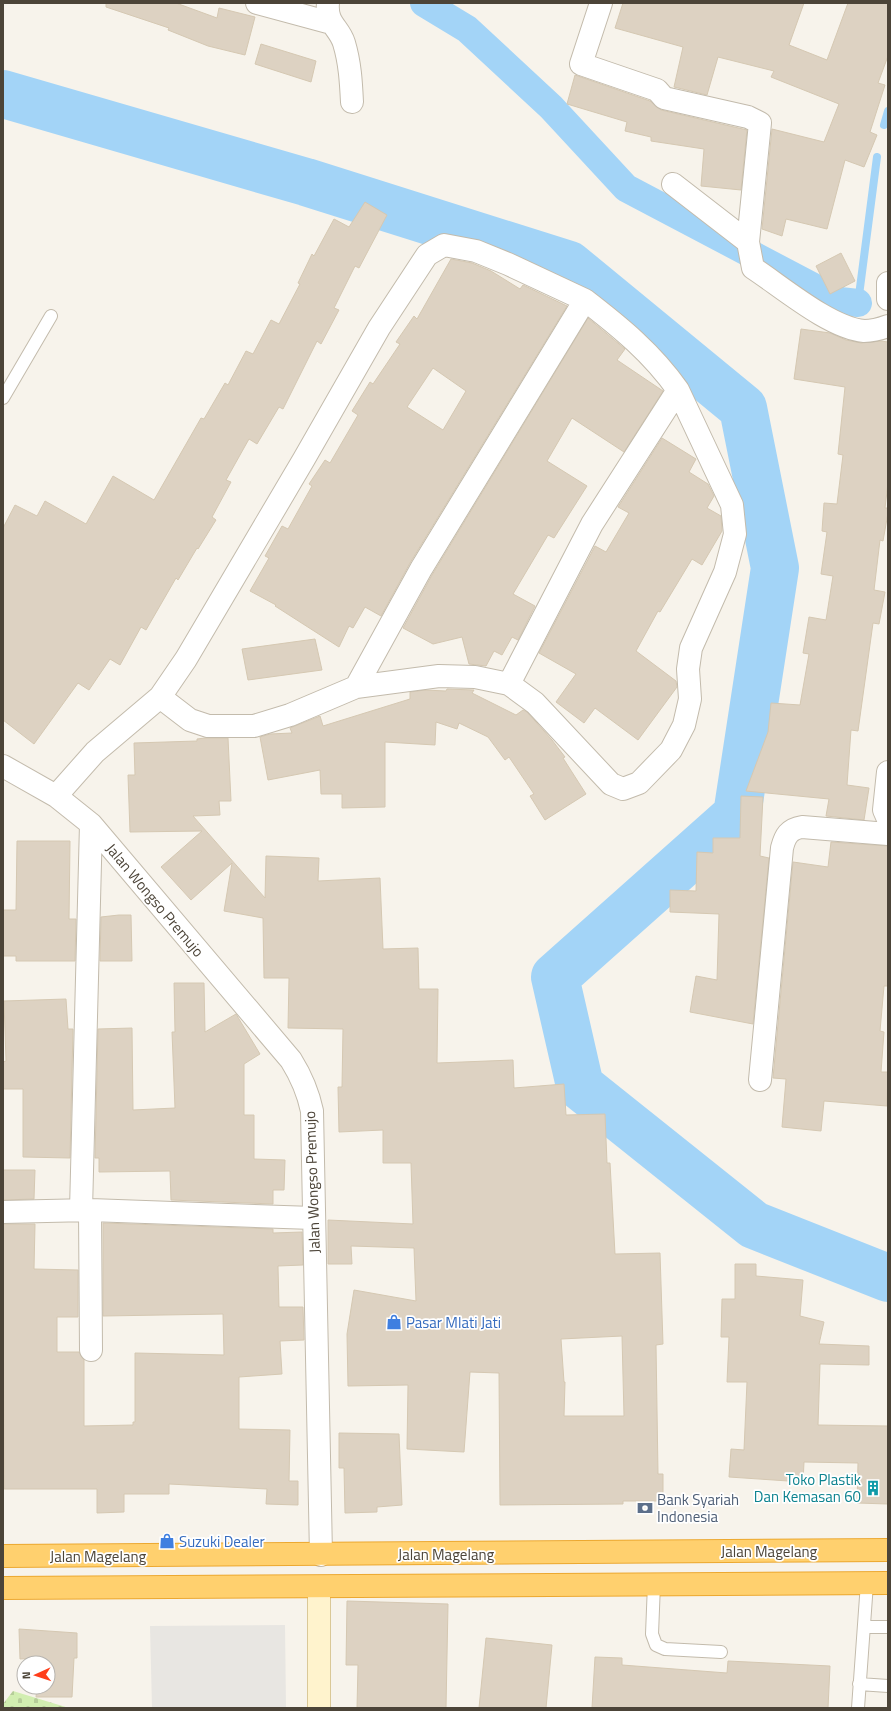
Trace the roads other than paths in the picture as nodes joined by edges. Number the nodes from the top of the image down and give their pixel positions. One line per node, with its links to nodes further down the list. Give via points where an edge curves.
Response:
1 (258, 3): 3 (street)
2 (601, 3): 6 (street, via 581,64 657,90 664,98 748,117 760,123)
3 (330, 13): 4 (street, via 343,40 350,65)
4 (352, 102)
5 (673, 184): 6 (street)
6 (748, 242): 9 (street, via 753,268 831,321 863,331)
7 (585, 300): 10 (street, via 623,329); 13 (street, via 420,569); 14 (street, via 476,251 444,245 427,256 379,328 186,659)
8 (51, 316): 11 (lane)
9 (888, 326)
10 (678, 390): 12 (street, via 592,524); 12 (street, via 732,505 735,534 725,572 691,648 688,669 690,698 684,725 671,750 639,783 623,789 611,784 535,703)
11 (3, 398)
12 (509, 684): 13 (street, via 475,677 440,676)
13 (356, 687): 14 (street, via 290,715 254,726 208,726 190,720)
14 (160, 697): 17 (street, via 95,752)
15 (3, 766): 17 (street, Jalan Wongso Premujo)
16 (888, 772): 18 (street, via 884,810)
17 (56, 796): 19 (street, Jalan Wongso Premujo)
18 (888, 819)
19 (91, 824): 22 (street); 24 (street, Jalan Wongso Premujo, via 291,1060 301,1076 312,1111)
20 (888, 834): 21 (street, via 796,828 785,838)
21 (760, 1080)
22 (86, 1210): 23 (street); 24 (street); 25 (street)
23 (3, 1212)
24 (313, 1218): 27 (street, Jalan Wongso Premujo)
25 (91, 1350)
26 (888, 1550): 27 (highway, Jalan Magelang)
27 (321, 1555): 28 (highway, Jalan Magelang)
28 (3, 1556)
29 (877, 1583): 30 (highway); 33 (lane)
30 (654, 1584): 31 (highway); 35 (lane, via 652,1634 656,1645 665,1649)
31 (319, 1587): 32 (highway); 38 (main road)
32 (3, 1588)
33 (864, 1627): 34 (lane); 36 (lane)
34 (888, 1627)
35 (720, 1652)
36 (859, 1684): 37 (lane); 39 (lane)
37 (888, 1686)
38 (319, 1708)
39 (858, 1708)

